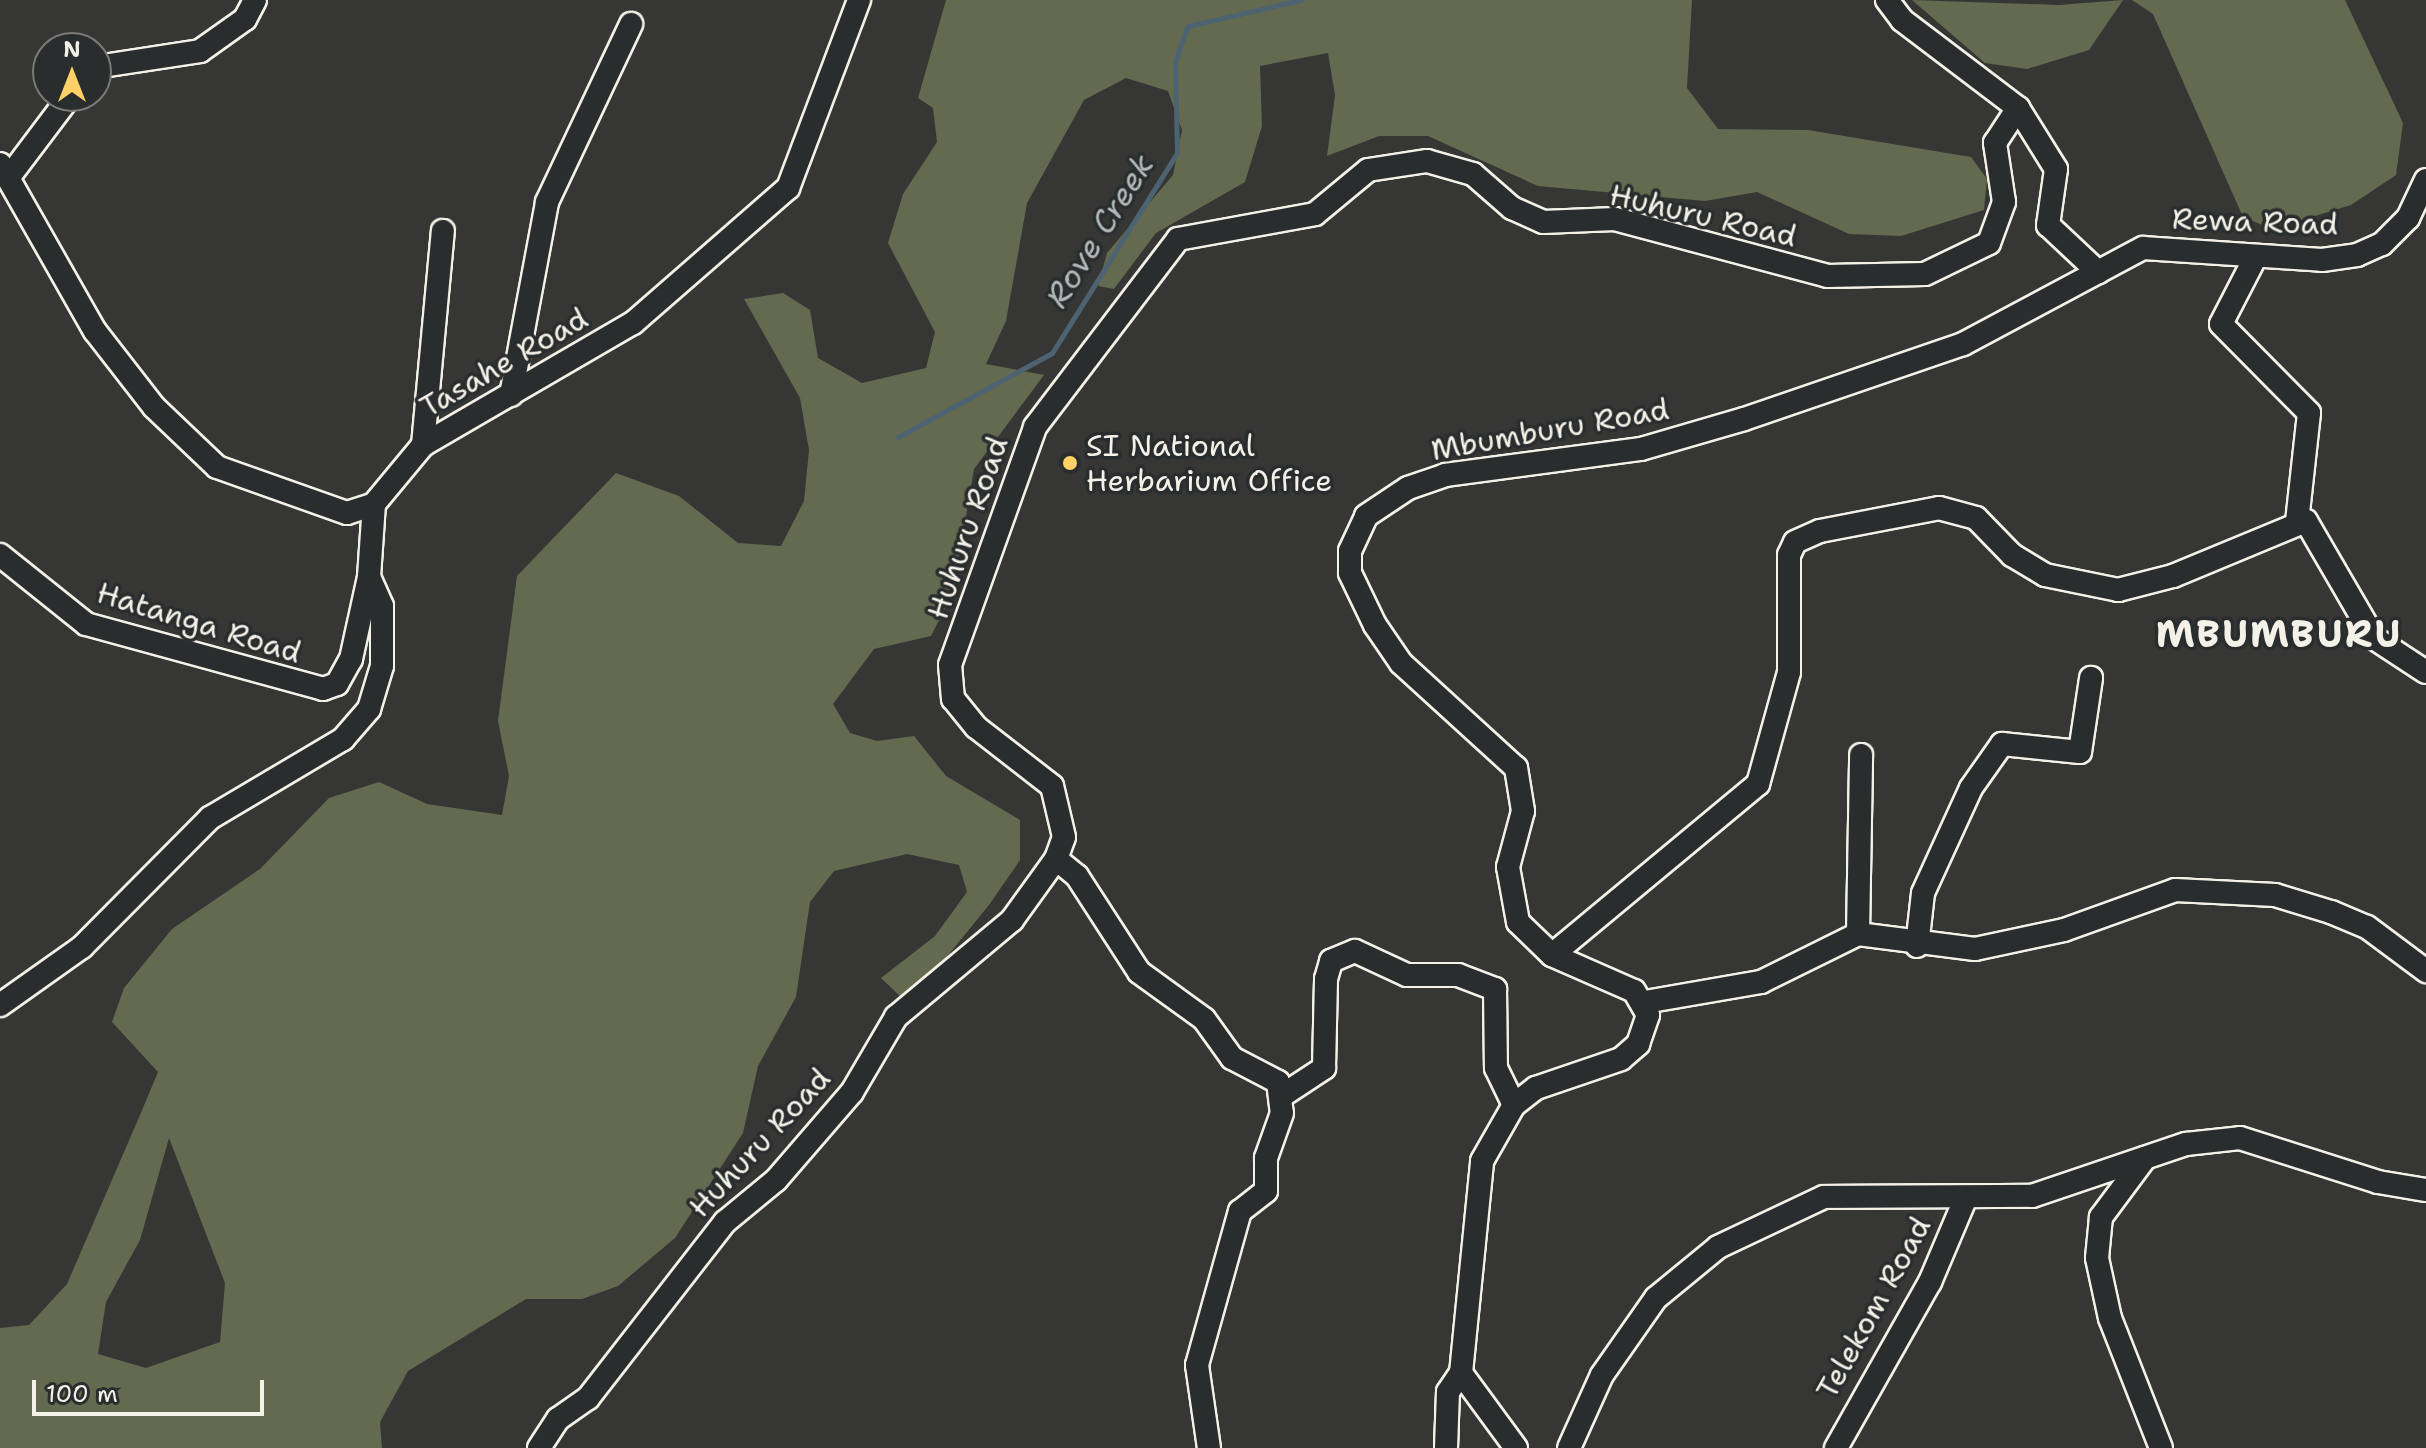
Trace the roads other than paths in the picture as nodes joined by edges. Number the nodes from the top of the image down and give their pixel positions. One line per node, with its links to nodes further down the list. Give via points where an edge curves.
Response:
1 (255, 0): 5 (street, via 245,19 200,51)
2 (859, 0): 13 (street, Tasahe Road, via 788,188 633,323)
3 (1887, 0): 6 (street, via 1902,20)
4 (631, 24): 13 (street, via 547,202)
5 (112, 65)
6 (2018, 108): 12 (street, via 2056,169 2048,225); 22 (street, Huhuru Road, via 1995,143 2004,202 1989,243 1925,274 1827,276 1615,219 1543,222 1512,208 1473,174 1427,161 1368,170 1315,214 1178,239 1035,427 950,665 953,699 976,727 1052,786 1064,837)
7 (56, 112): 8 (street)
8 (4, 170): 15 (street, via 95,331 154,407 217,467 347,513)
9 (2426, 180): 11 (street, Rewa Road, via 2408,218 2382,244 2322,260)
10 (443, 231): 14 (street)
11 (2255, 258): 12 (street, Rewa Road, via 2143,248); 16 (street, via 2221,324 2309,413)
12 (2098, 272): 25 (street, Mbumburu Road, via 1963,344 1744,419 1641,449 1445,475 1408,488 1366,516 1354,535 1350,573 1375,625 1401,663 1516,768 1523,811 1508,867 1509,895 1518,922)
13 (511, 395): 14 (street, Tasahe Road)
14 (423, 445): 15 (street, Tasahe Road)
15 (374, 504): 18 (street)
16 (2297, 522): 19 (street, via 2316,527 2374,638); 25 (street, via 2173,576 2118,590 2045,575 2012,555 1976,518 1939,508 1795,542 1784,586 1789,672 1758,784)
17 (0, 555): 18 (street, Hatanga Road, via 86,624 323,689 337,684 351,659)
18 (369, 577): 28 (street, via 382,606 382,666 361,719 343,739 210,818 82,947)
19 (2426, 672)
20 (2091, 678): 24 (street, via 2080,752 2002,744 1971,788 1923,893)
21 (1861, 755): 23 (street)
22 (1056, 859): 29 (street, via 1077,876 1139,972 1204,1019 1232,1058 1278,1082); 35 (street, Huhuru Road, via 1012,920 896,1017 852,1092 776,1180 725,1222 588,1398 558,1419)
23 (1858, 934): 24 (street); 27 (street, via 1761,982)
24 (1917, 946): 26 (street, via 1975,949 2064,930 2175,890 2240,891 2355,922)
25 (1552, 955): 27 (street, Mbumburu Road)
26 (2426, 971)
27 (1645, 1002): 30 (street, via 1646,1030 1621,1059 1536,1088)
28 (0, 1005)
29 (1280, 1097): 30 (street, via 1324,1068 1326,979 1331,961 1355,951 1407,975 1458,975 1495,989 1496,1068); 36 (street, via 1266,1191 1240,1211 1209,1300 1197,1365)
30 (1514, 1105): 34 (street, via 1490,1138 1477,1181)
31 (2145, 1158): 32 (street, via 2240,1138 2378,1182); 33 (street, via 2032,1196); 41 (street, via 2101,1217 2097,1258 2110,1318)
32 (2426, 1190)
33 (1966, 1197): 39 (street, via 1824,1197 1718,1247 1656,1298 1626,1337); 40 (street, Telekom Road, via 1930,1282)
34 (1461, 1373): 37 (street, via 1448,1392); 38 (street)
35 (539, 1448)
36 (1209, 1448)
37 (1446, 1448)
38 (1516, 1448)
39 (1569, 1448)
40 (1836, 1448)
41 (2161, 1448)

